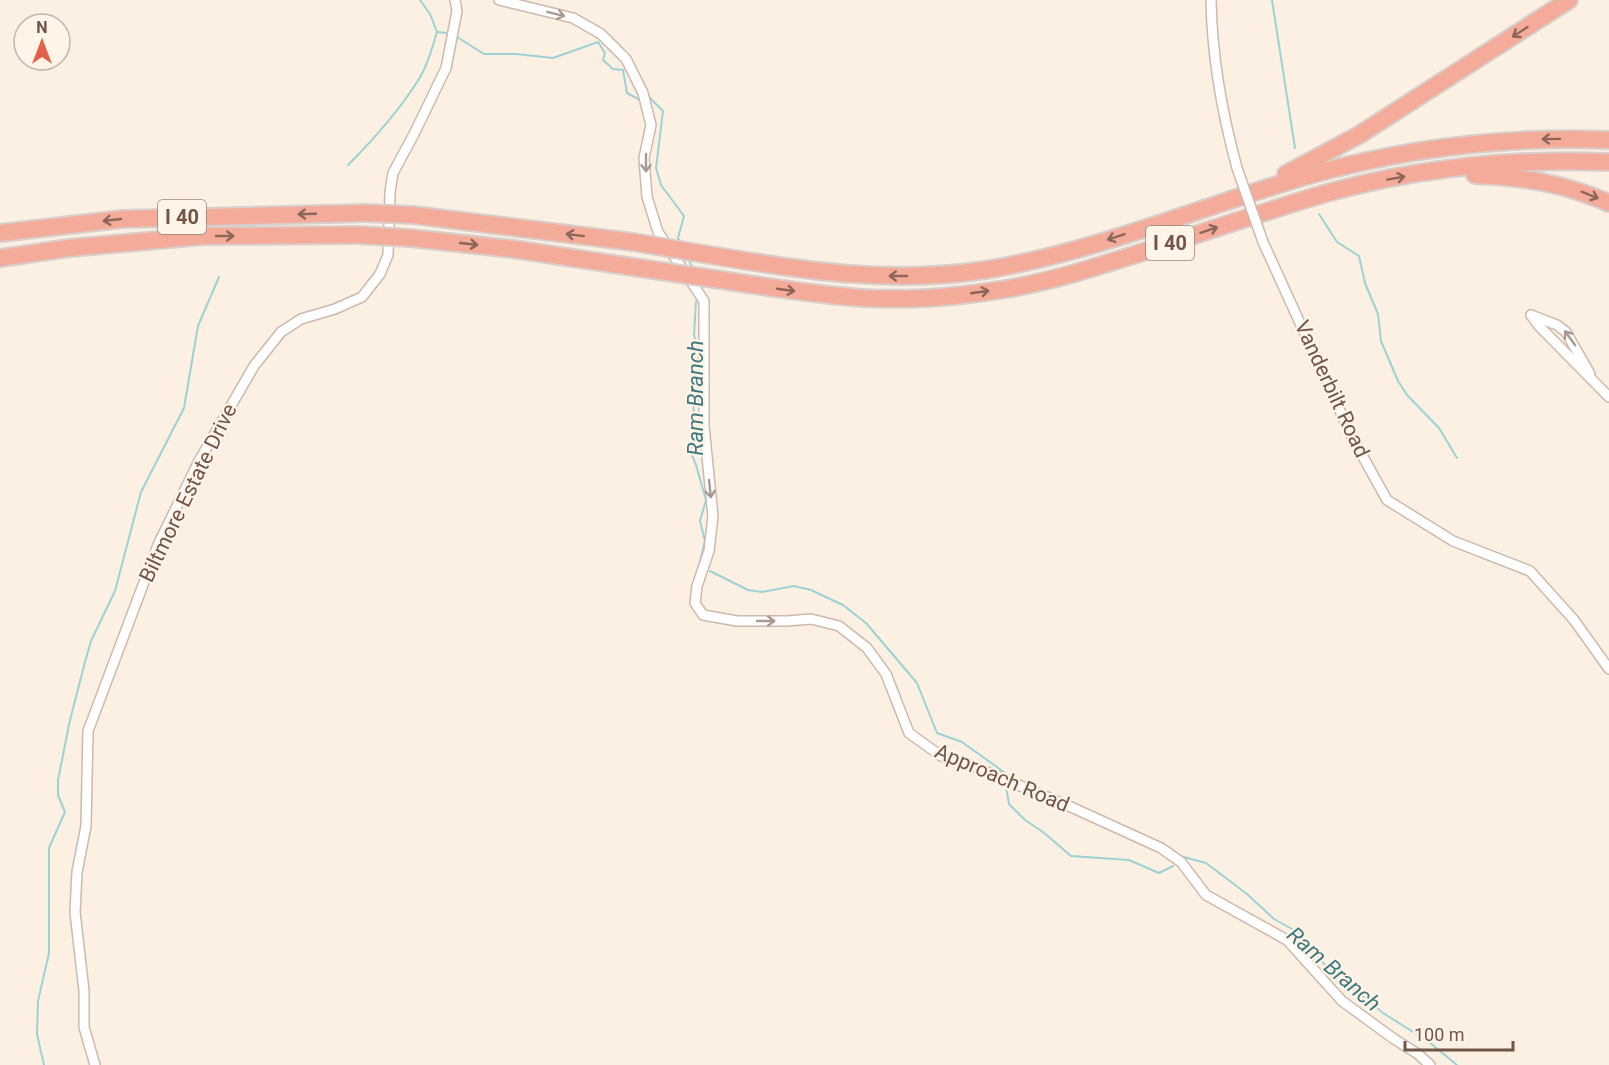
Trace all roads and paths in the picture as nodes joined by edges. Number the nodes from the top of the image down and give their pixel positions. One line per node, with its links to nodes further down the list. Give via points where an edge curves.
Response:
1 (455, 0): 15 (street, Biltmore Estate Drive, via 457,11 446,68 393,173 388,255 380,274 362,297 302,319 281,332 254,366 199,461 158,545 88,731 86,826 77,872 75,912 84,1028)
2 (499, 0): 16 (street, Approach Road, one-way to 16, via 573,18 601,34 626,59 643,93 651,125 644,158 647,196 657,232 704,301 704,426 713,516 709,551 695,603 704,615 737,621 811,619 839,626 867,648 886,674 909,733 941,756 1071,807 1161,848 1181,862 1206,895 1287,940 1342,1001)
3 (1211, 0): 14 (street, Vanderbilt Road, bridge, via 1217,75 1228,138 1263,242 1352,436 1387,500 1453,541 1530,571 1574,620)
4 (1569, 0): 8 (highway, one-way to 8, via 1359,135)
5 (1609, 140): 8 (highway, I 40, one-way to 8, via 1506,141 1426,150 1349,165)
6 (1609, 162): 7 (highway, I 40, via 1516,163)
7 (1429, 172): 9 (highway, one-way to 9, via 1532,179); 11 (highway, I 40, one-way to 7, bridge, via 204,236 359,235 513,249 826,295 904,299 981,292 1076,273 1315,197)
8 (1252, 193): 10 (highway, I 40, one-way to 10, bridge, via 1060,254 974,271 905,276 787,268 633,242 413,215 122,219)
9 (1609, 203)
10 (0, 233)
11 (0, 258)
12 (1593, 379): 12 (street, one-way to 12, via 1566,332 1531,315 1539,326); 13 (street)
13 (1609, 397)
14 (1609, 669)
15 (95, 1065)
16 (1430, 1065)

